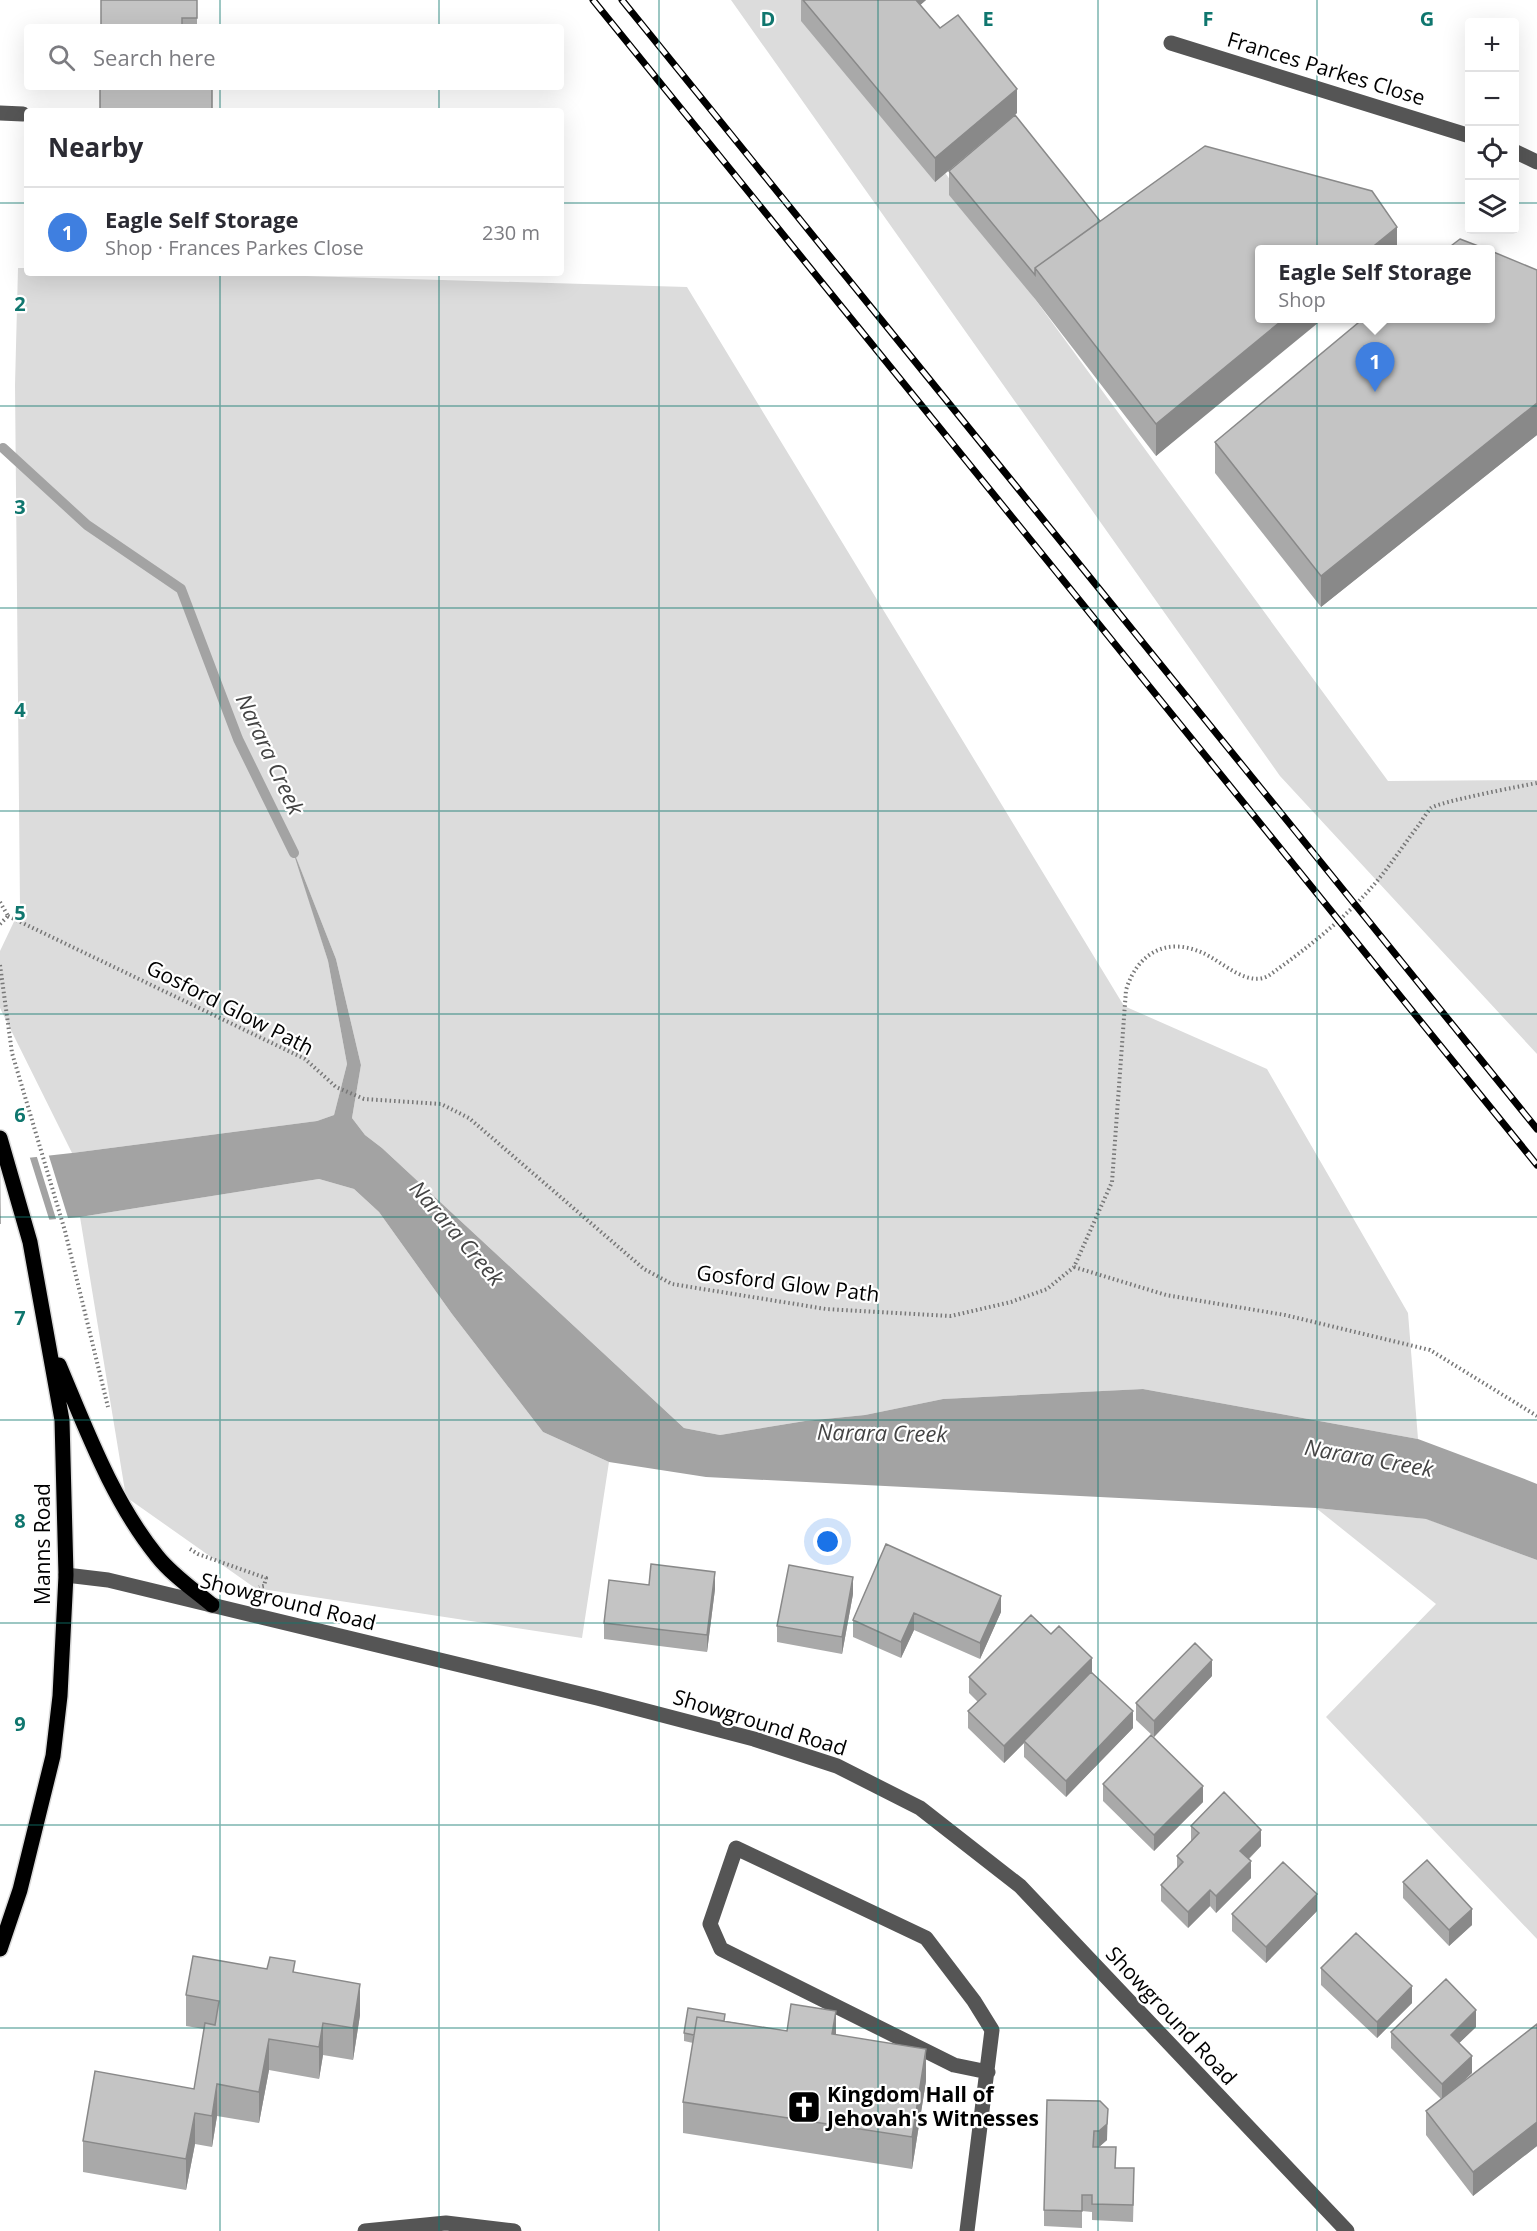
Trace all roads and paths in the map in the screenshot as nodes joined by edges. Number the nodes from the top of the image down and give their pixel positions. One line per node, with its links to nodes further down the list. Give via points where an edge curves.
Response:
1 (1171, 43): 4 (street, Frances Parkes Close)
2 (0, 113): 3 (street)
3 (23, 114)
4 (1465, 134)
5 (1519, 153): 6 (street)
6 (1537, 162)
7 (1537, 783): 13 (path, Gosford Glow Path, via 1432,807 1371,888 1302,952 1266,979 1247,977 1201,952 1175,947 1153,951 1136,966 1126,990 1112,1182)
8 (0, 902): 9 (path)
9 (8, 916): 10 (path); 13 (path, Gosford Glow Path, via 305,1059 336,1087 364,1099 441,1104 469,1118 644,1269 672,1284 826,1308 951,1316 1047,1289)
10 (0, 924)
11 (0, 965): 15 (path, via 12,1053 65,1231)
12 (1, 1141): 14 (main road, Manns Road, via 30,1242)
13 (1074, 1267): 16 (path, via 1166,1295 1285,1315 1430,1350)
14 (50, 1343): 18 (main road, Manns Road, via 63,1420); 20 (main road, via 98,1456 130,1518 159,1558)
15 (110, 1415)
16 (1537, 1416)
17 (183, 1544): 19 (path, via 198,1554 266,1578)
18 (66, 1575): 20 (street, Showground Road, via 108,1580); 21 (main road, Manns Road, via 53,1756 20,1890)
19 (264, 1586)
20 (212, 1605): 26 (street, Showground Road, via 754,1739 837,1766 920,1808 1020,1886)
21 (0, 1949)
22 (988, 2072): 22 (street, via 954,2065 721,1949 710,1924 736,1848 926,1938 992,2030); 25 (street)
23 (365, 2231): 24 (street, via 446,2223)
24 (514, 2231)
25 (967, 2231)
26 (1347, 2231)

